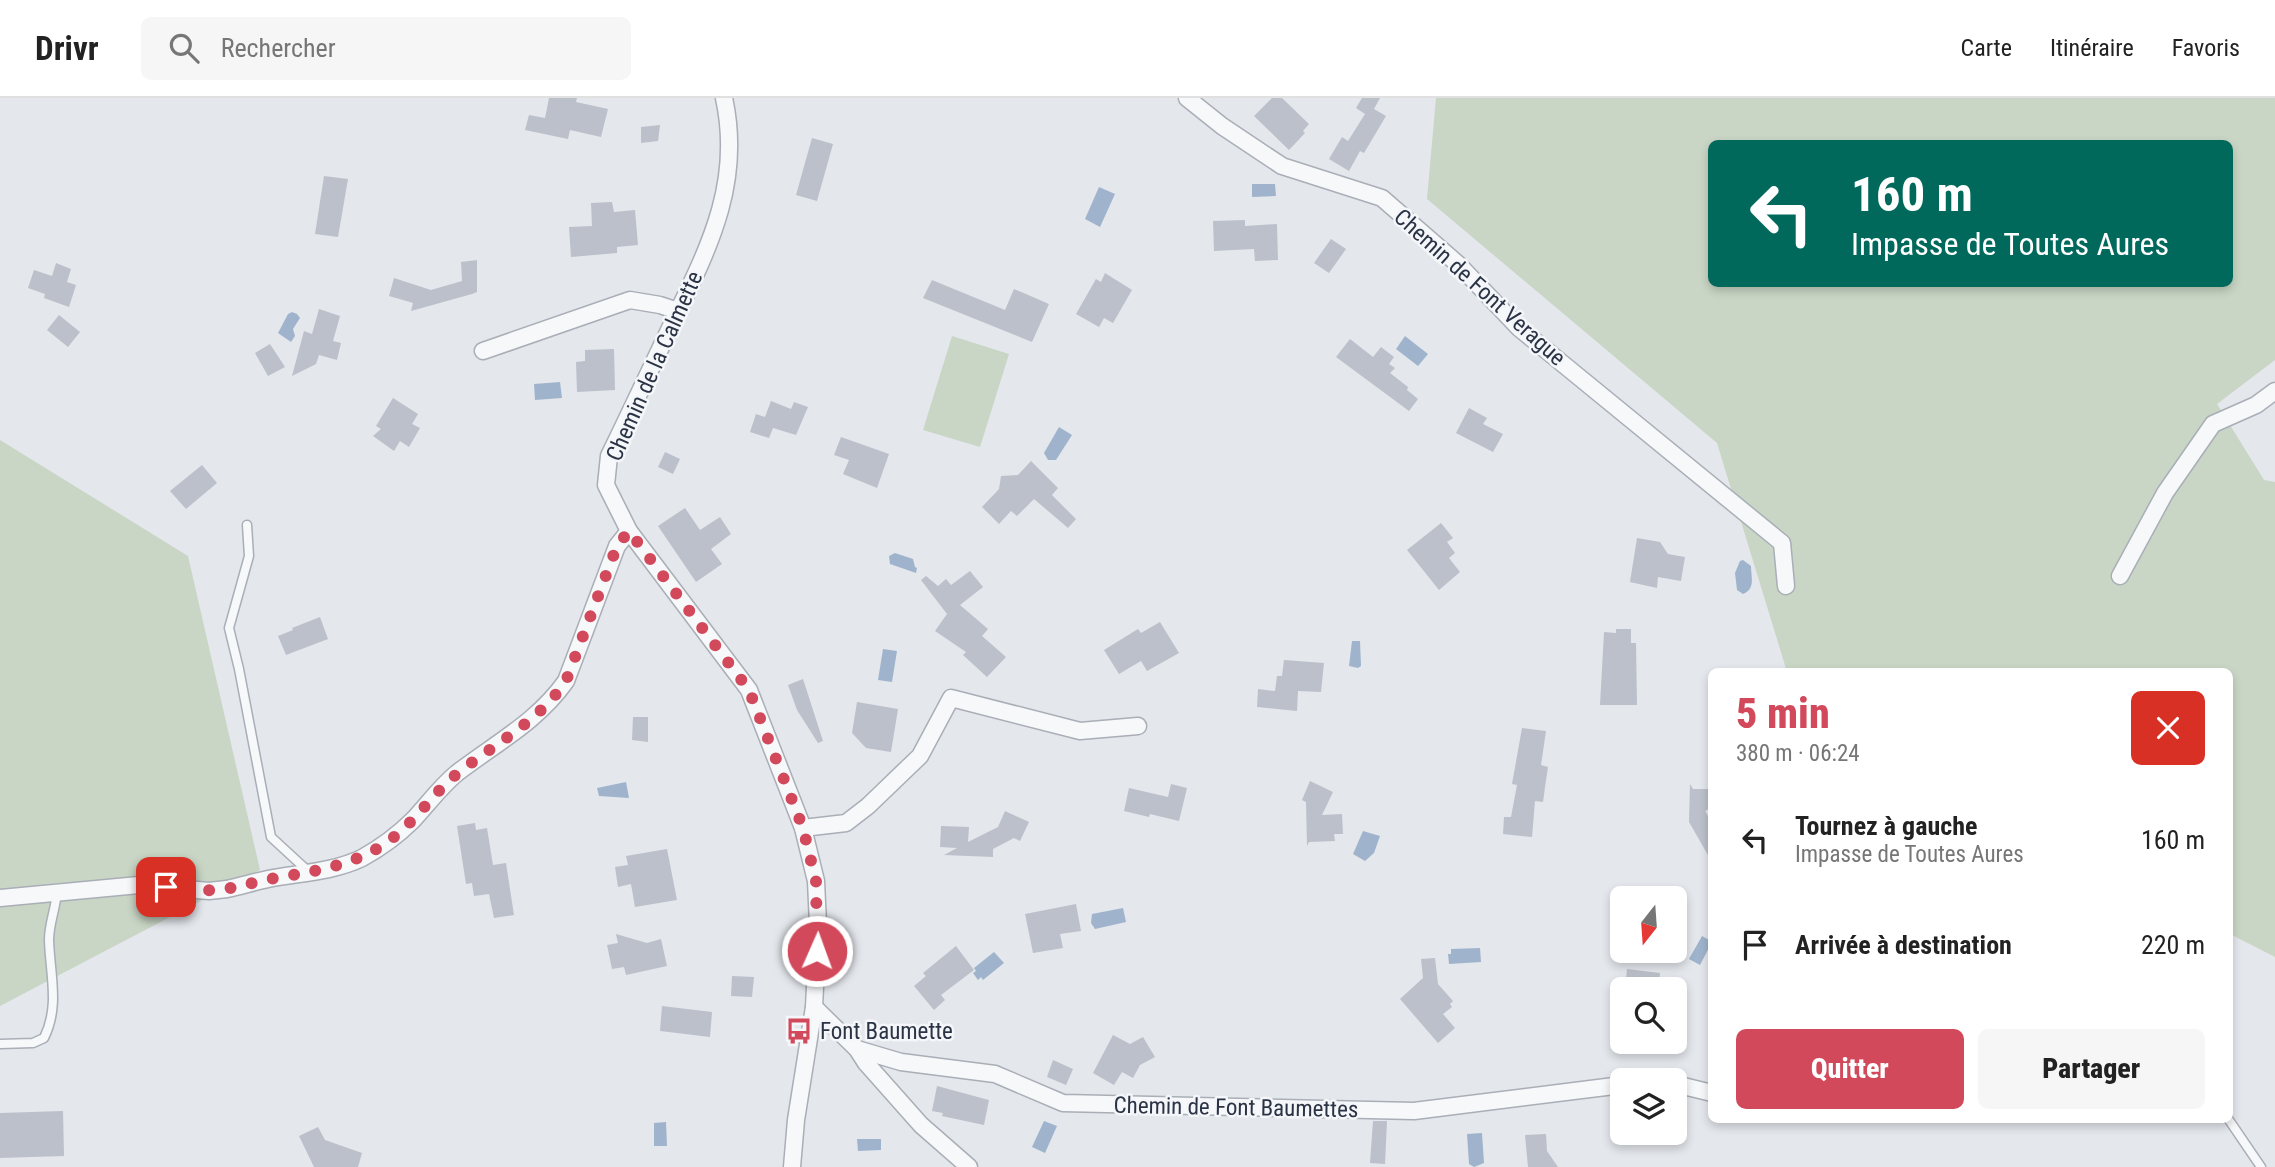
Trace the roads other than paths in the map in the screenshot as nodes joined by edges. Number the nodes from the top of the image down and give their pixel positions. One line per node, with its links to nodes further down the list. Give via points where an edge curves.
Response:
1 (723, 98): 3 (street, Chemin de la Calmette, via 729,154 724,197 713,238)
2 (1187, 98): 9 (street, Chemin de Font Verague, via 1282,166 1382,198 1459,265 1519,328 1782,543)
3 (678, 311): 4 (street, via 630,300); 7 (street, Chemin de la Calmette, via 609,456 606,485)
4 (483, 351)
5 (2275, 391): 8 (street, via 2213,424 2165,493)
6 (247, 525): 12 (lane, via 249,556 229,628 271,837)
7 (629, 531): 11 (street, Chemin de la Calmette, via 749,690); 12 (street, via 617,546 566,681 555,697 517,732 457,773 394,837 359,859)
8 (2120, 576)
9 (1786, 586)
10 (1138, 726): 11 (street, via 1080,732 951,698 920,756 868,806 846,823)
11 (803, 828): 15 (street, Chemin de la Calmette, via 816,881)
12 (309, 872): 13 (street, via 209,891 139,885)
13 (57, 891): 14 (street); 16 (lane, via 49,938 54,1006 49,1028 44,1038 33,1043)
14 (0, 898)
15 (814, 1007): 17 (street); 22 (street, Chemin de la Calmette)
16 (0, 1044)
17 (857, 1049): 18 (street, Chemin de Font Baumettes, via 901,1062 995,1074 1063,1103 1414,1111); 23 (street, via 921,1125)
18 (1610, 1086)
19 (1687, 1087): 20 (street)
20 (1708, 1092)
21 (2231, 1123): 24 (lane)
22 (792, 1167)
23 (969, 1167)
24 (2261, 1167)

